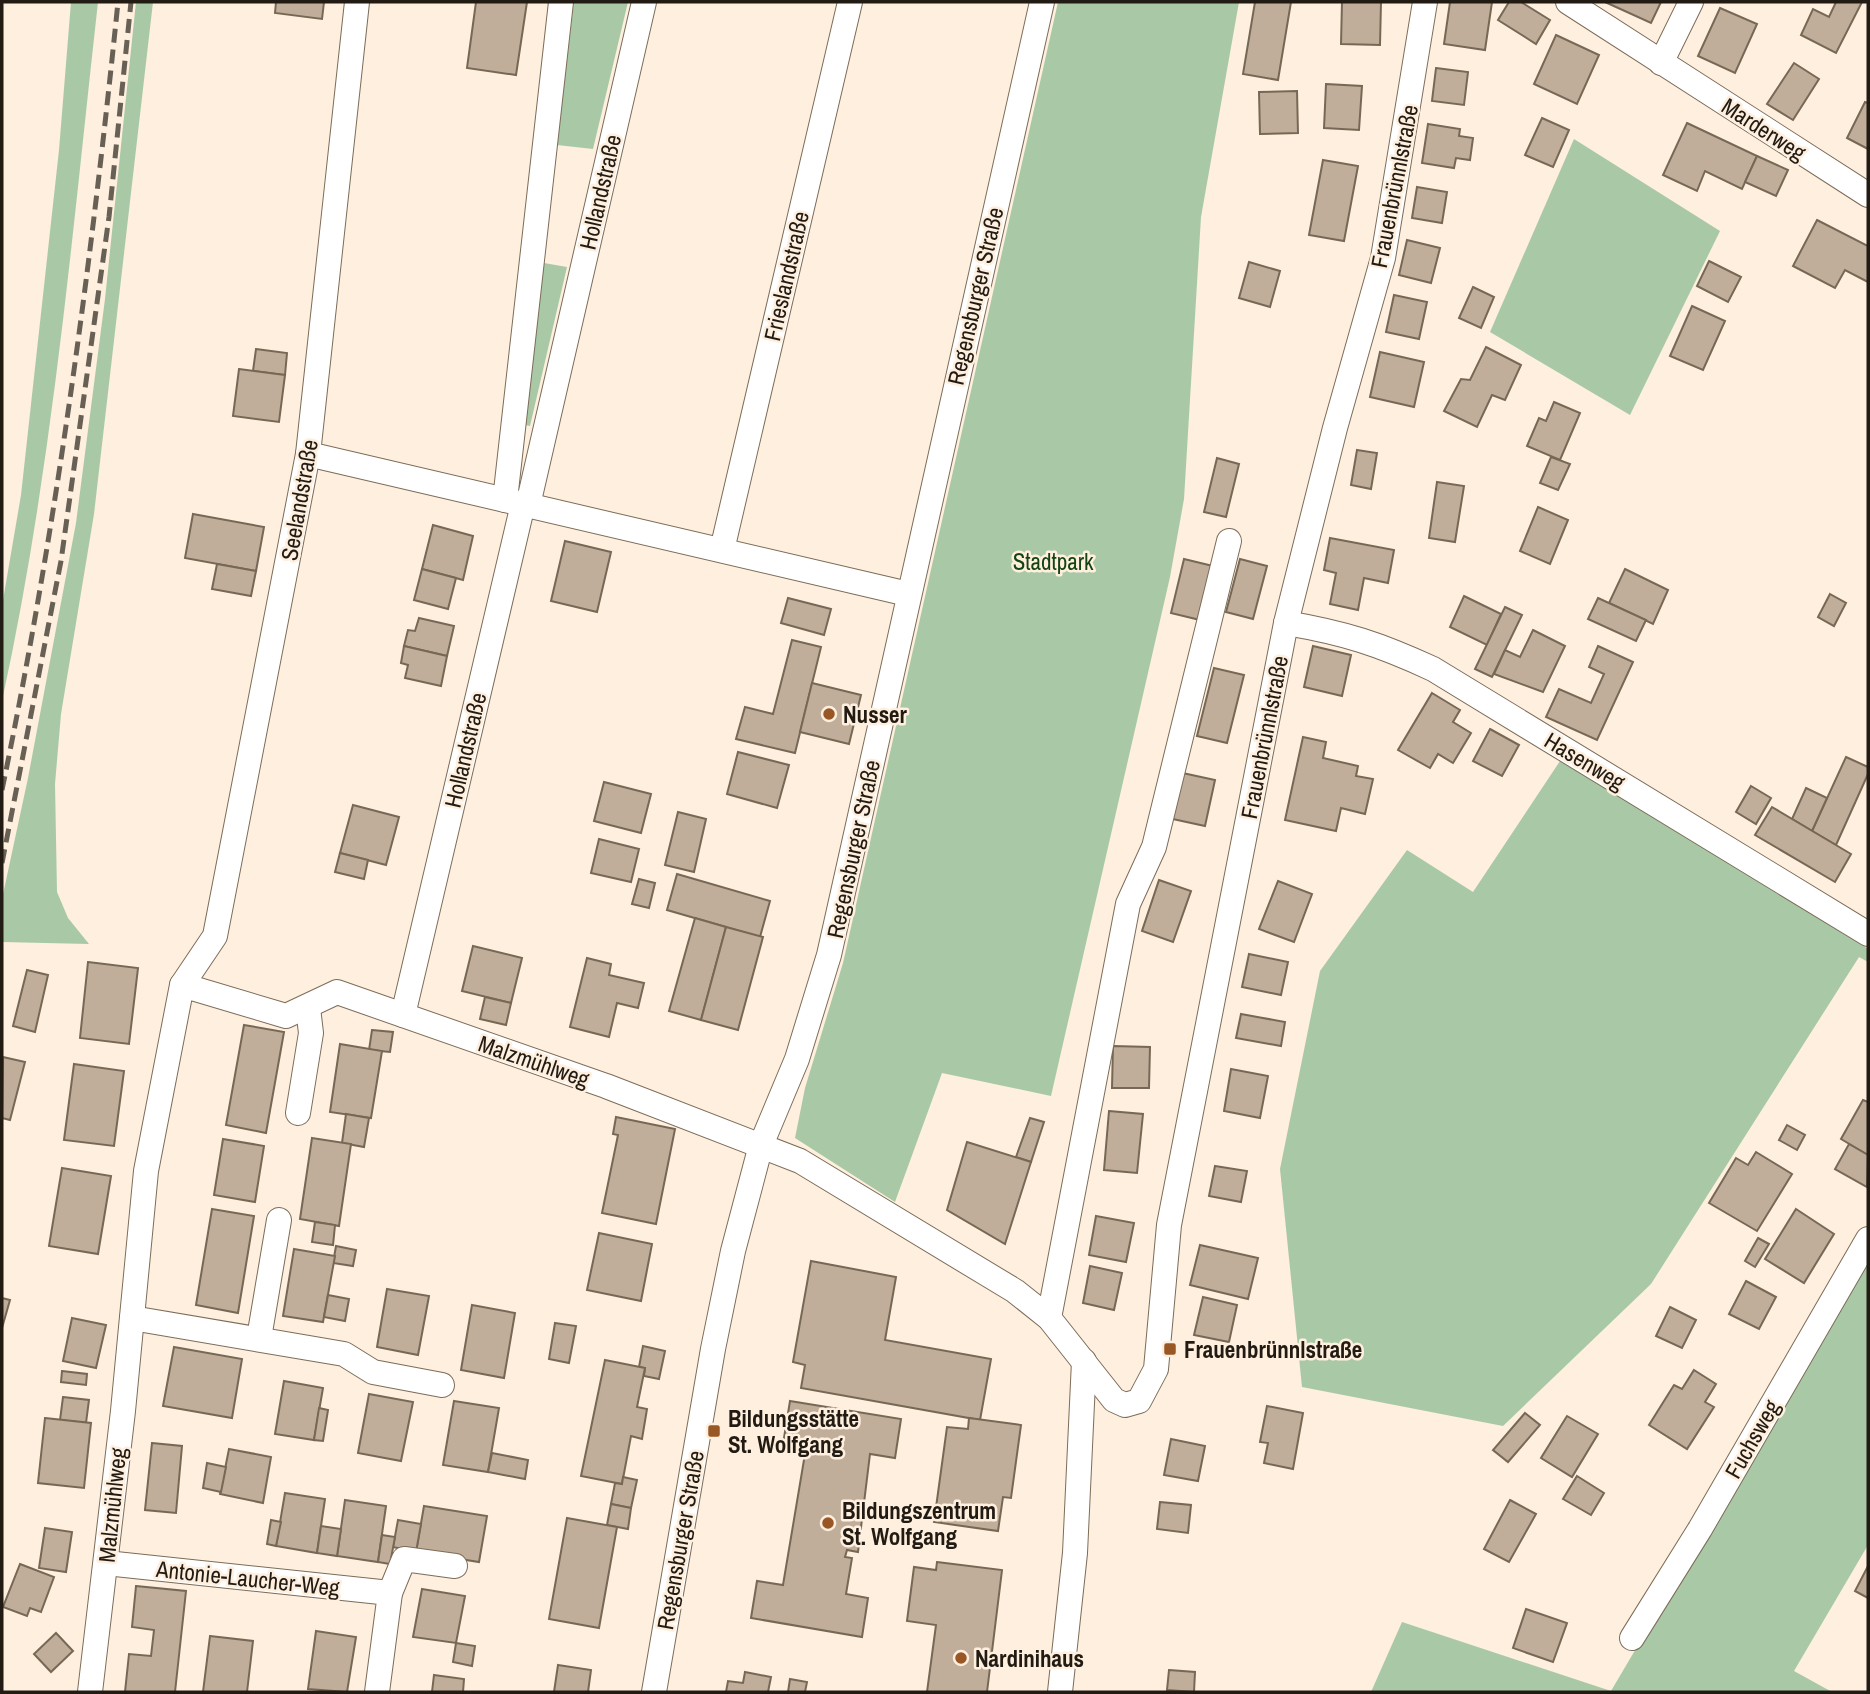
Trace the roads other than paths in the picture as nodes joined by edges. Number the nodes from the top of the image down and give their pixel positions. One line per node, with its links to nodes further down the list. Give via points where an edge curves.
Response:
1 (357, 2): 11 (street, Seelandstraße)
2 (561, 2): 12 (street, Hollandstraße)
3 (644, 2): 12 (street, Hollandstraße)
4 (850, 2): 14 (street, Frieslandstraße)
5 (1042, 2): 15 (street, Regensburger Straße)
6 (1426, 2): 16 (street, Frauenbrünnlstraße, via 1382,258)
7 (1567, 2): 9 (street, Marderweg)
8 (1691, 2): 9 (street)
9 (1661, 63): 10 (street, Marderweg)
10 (1868, 195)
11 (308, 454): 12 (street); 18 (street, Seelandstraße, via 215,936)
12 (519, 503): 14 (street); 20 (street, Hollandstraße)
13 (1229, 541): 26 (street, via 1154,847 1128,904)
14 (722, 550): 15 (street)
15 (908, 594): 22 (street, Regensburger Straße, via 829,955 797,1059)
16 (1286, 624): 17 (street, Hasenweg, via 1345,633 1433,670); 28 (street, Frauenbrünnlstraße, via 1169,1225 1156,1369 1139,1401 1125,1405 1114,1400)
17 (1868, 934)
18 (182, 985): 19 (street, Malzmühlweg, via 286,1016); 25 (street, Malzmühlweg, via 146,1171)
19 (307, 1008): 20 (street, Malzmühlweg, via 337,992); 21 (street, via 311,1033)
20 (404, 1015): 22 (street, Malzmühlweg)
21 (298, 1112)
22 (761, 1145): 26 (street, Frauenbrünnlstraße, via 800,1161 1014,1291); 36 (street, Regensburger Straße, via 713,1349)
23 (278, 1220): 27 (street)
24 (1868, 1239): 33 (street, Fuchsweg)
25 (132, 1318): 27 (street); 30 (street, Malzmühlweg)
26 (1049, 1318): 28 (street, Frauenbrünnlstraße)
27 (260, 1338): 29 (street, via 344,1354 373,1372)
28 (1084, 1361): 37 (street, via 1075,1553)
29 (442, 1385)
30 (106, 1563): 32 (street, Antonie-Laucher-Weg); 34 (street, Malzmühlweg)
31 (455, 1566): 32 (street, via 404,1559)
32 (390, 1593): 35 (street)
33 (1632, 1638)
34 (90, 1692)
35 (377, 1692)
36 (654, 1692)
37 (1060, 1692)

